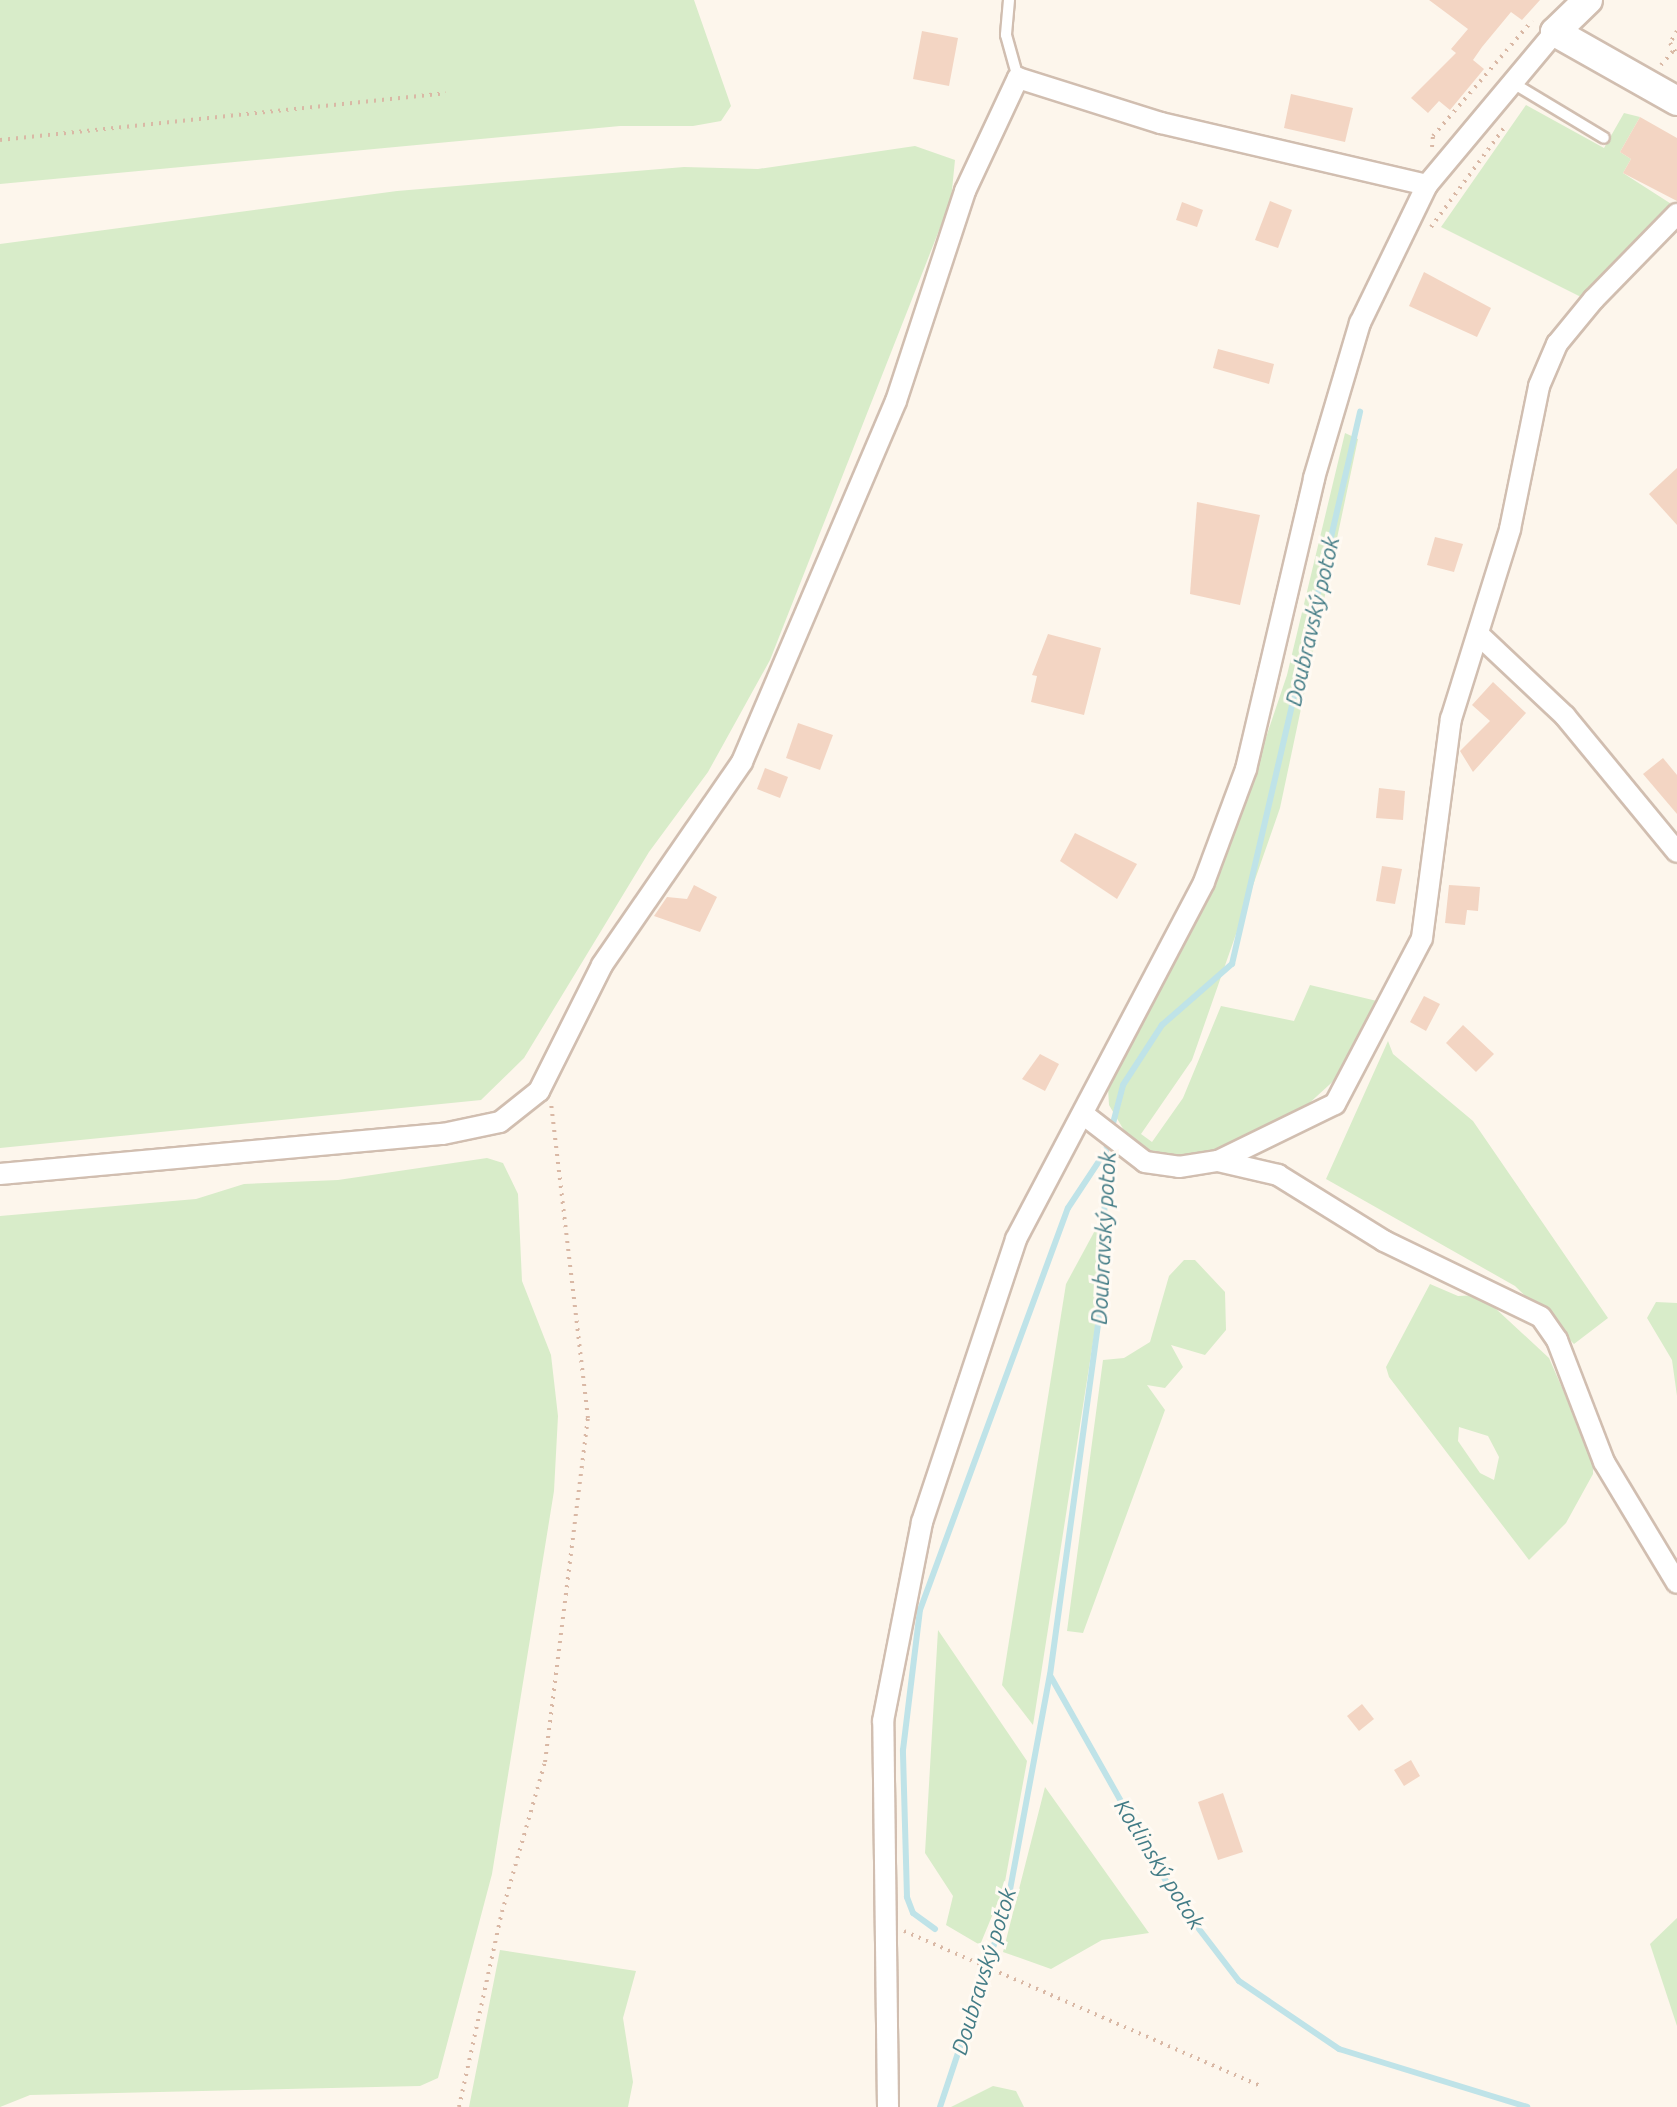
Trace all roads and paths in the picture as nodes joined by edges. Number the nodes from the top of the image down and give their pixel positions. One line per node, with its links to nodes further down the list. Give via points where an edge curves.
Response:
1 (1009, 0): 9 (lane, via 1006,35)
2 (1588, 0): 4 (street)
3 (1677, 31): 6 (path)
4 (1555, 32): 7 (street); 12 (street)
5 (1509, 48): 7 (path)
6 (1675, 52): 8 (path)
7 (1530, 64): 10 (street)
8 (1654, 73)
9 (1018, 78): 15 (street, via 1161,123); 20 (street, via 965,191 896,401 742,762 602,965)
10 (1522, 88): 13 (lane); 15 (street); 17 (path)
11 (446, 93): 14 (path)
12 (1677, 101)
13 (1604, 138)
14 (0, 140)
15 (1427, 185): 21 (street, via 1360,323 1241,783 1204,882)
16 (1677, 214): 18 (street, via 1557,344 1528,424 1510,529)
17 (1424, 239)
18 (1479, 635): 19 (street, via 1565,716); 22 (street, via 1451,719 1422,938 1376,1033 1335,1104)
19 (1677, 852)
20 (539, 1091): 23 (street, via 500,1122 443,1134); 27 (path, via 558,1111 588,1418 545,1762 502,1912)
21 (1083, 1114): 22 (street, via 1145,1162 1179,1167); 25 (street, via 1016,1239 922,1522 883,1721)
22 (1218, 1161): 24 (street, via 1278,1175 1384,1241 1541,1317 1557,1340 1604,1462)
23 (0, 1174)
24 (1677, 1583)
25 (891, 1925): 26 (path); 28 (street)
26 (1263, 2087)
27 (459, 2107)
28 (888, 2107)

